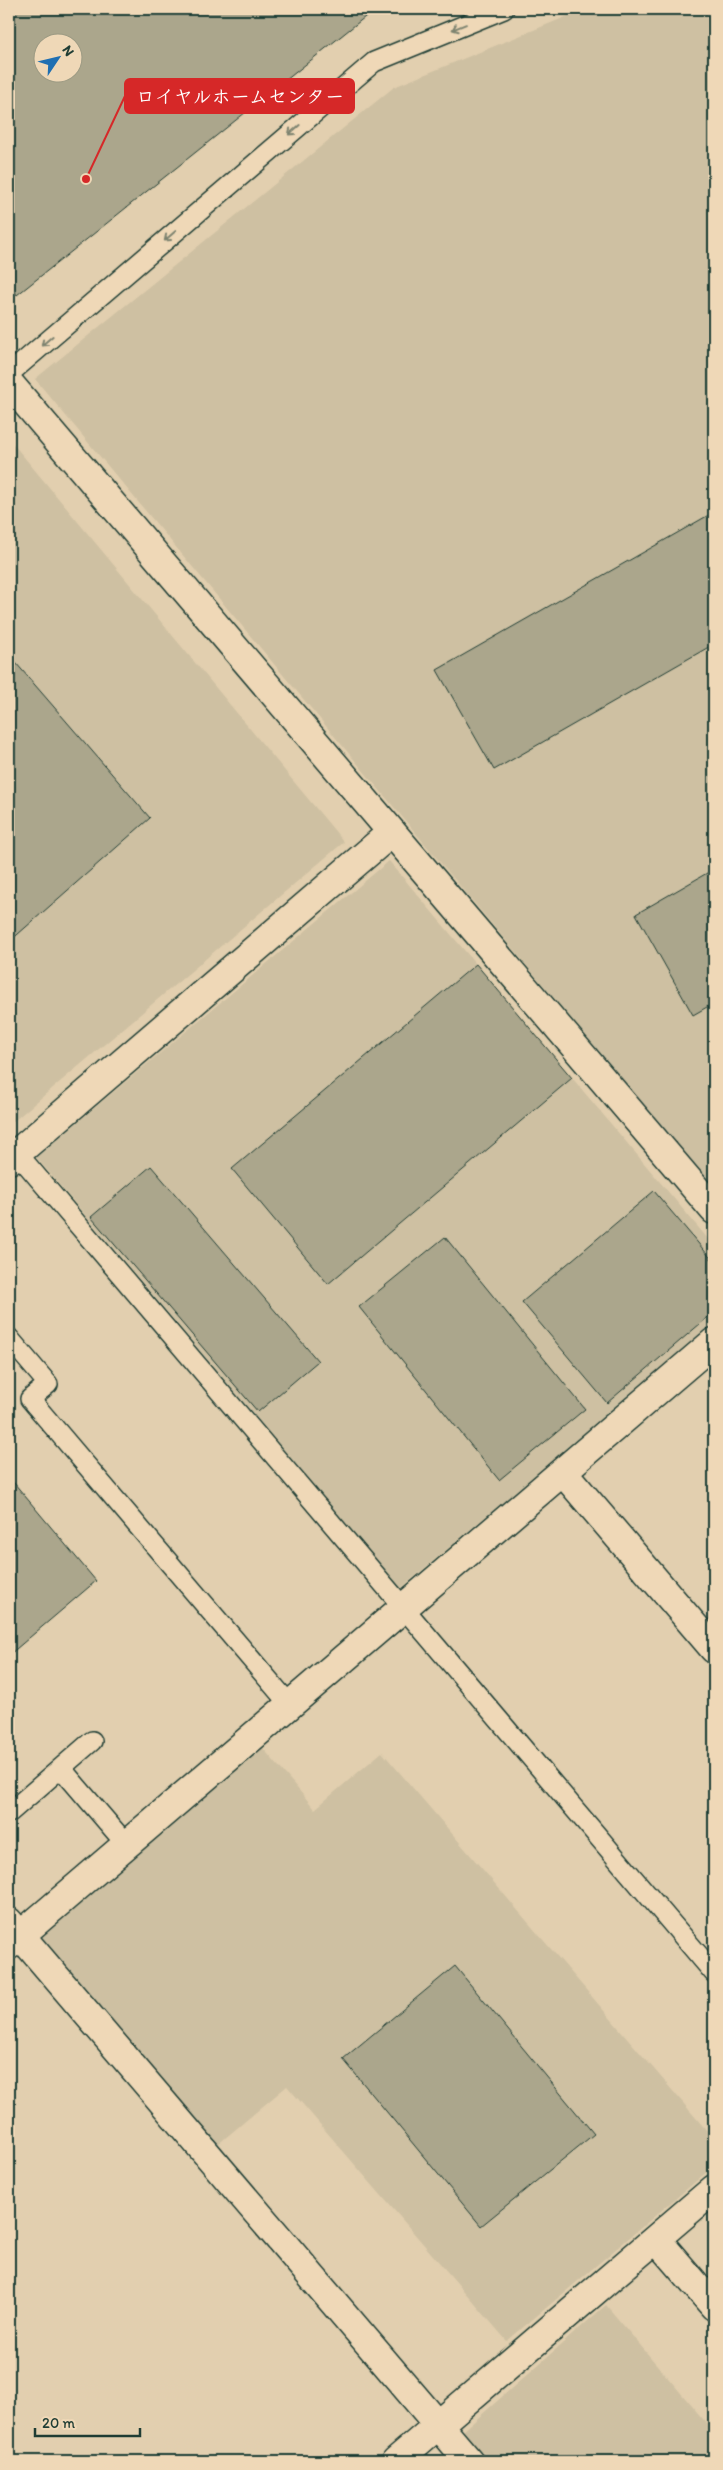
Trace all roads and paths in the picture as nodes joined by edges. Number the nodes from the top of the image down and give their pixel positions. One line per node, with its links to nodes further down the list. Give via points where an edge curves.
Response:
1 (504, 9): 2 (lane, one-way to 2, via 374,62)
2 (9, 374)
3 (9, 383): 4 (street)
4 (392, 832): 5 (street); 6 (street)
5 (13, 1156): 10 (lane)
6 (714, 1210)
7 (9, 1338): 12 (lane, via 48,1384 30,1400)
8 (714, 1342): 9 (street)
9 (563, 1472): 10 (street); 11 (street)
10 (403, 1608): 12 (street); 18 (lane)
11 (714, 1649)
12 (290, 1705): 16 (street)
13 (92, 1741): 14 (lane)
14 (61, 1768): 15 (lane); 16 (lane)
15 (9, 1813)
16 (126, 1844): 17 (street)
17 (13, 1934): 22 (street)
18 (714, 1973)
19 (714, 2189): 20 (street)
20 (656, 2239): 21 (street); 22 (street)
21 (714, 2306)
22 (438, 2425): 23 (street); 24 (street)
23 (396, 2461)
24 (469, 2461)

